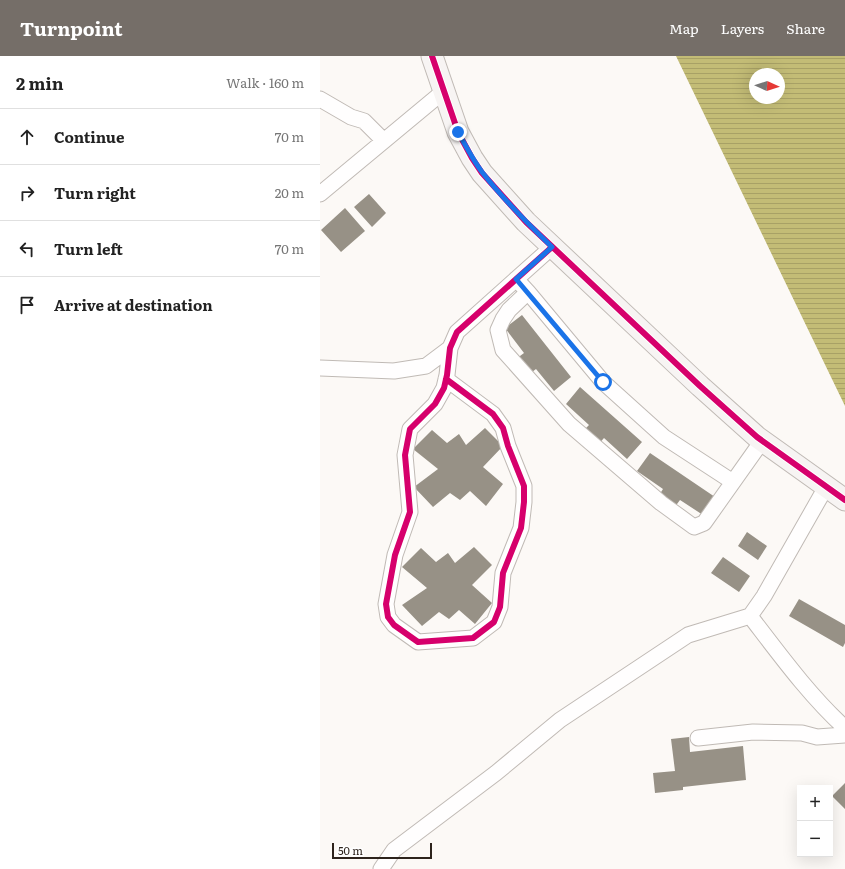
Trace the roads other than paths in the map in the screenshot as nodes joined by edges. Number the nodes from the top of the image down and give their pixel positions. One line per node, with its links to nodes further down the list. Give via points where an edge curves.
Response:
1 (432, 56): 2 (street)
2 (444, 91): 4 (street); 6 (street, via 458,132 479,168 526,222)
3 (320, 99): 4 (street, via 364,122)
4 (384, 141): 5 (street)
5 (320, 194)
6 (552, 247): 7 (street); 12 (street)
7 (516, 279): 8 (street); 9 (street, via 457,332)
8 (528, 292): 13 (street, via 603,382 664,437); 13 (street, via 509,310 498,330 503,350 569,424 661,503 694,526 704,523)
9 (450, 348): 10 (street, via 426,366 394,371); 11 (street)
10 (320, 368)
11 (446, 379): 11 (street, via 435,404 410,429 405,455 410,512 395,556 386,604 388,618 418,642 473,638 494,622 500,607 503,573 521,528 524,486 503,428 493,414)
12 (762, 441): 13 (street); 14 (street)
13 (733, 482)
14 (826, 487): 15 (street); 16 (street)
15 (845, 500)
16 (750, 616): 17 (street, via 784,662 825,710); 20 (street, via 688,636 560,720 394,850)
17 (845, 728)
18 (845, 735): 19 (street, via 817,737 802,733 753,732)
19 (698, 738)
20 (381, 869)

